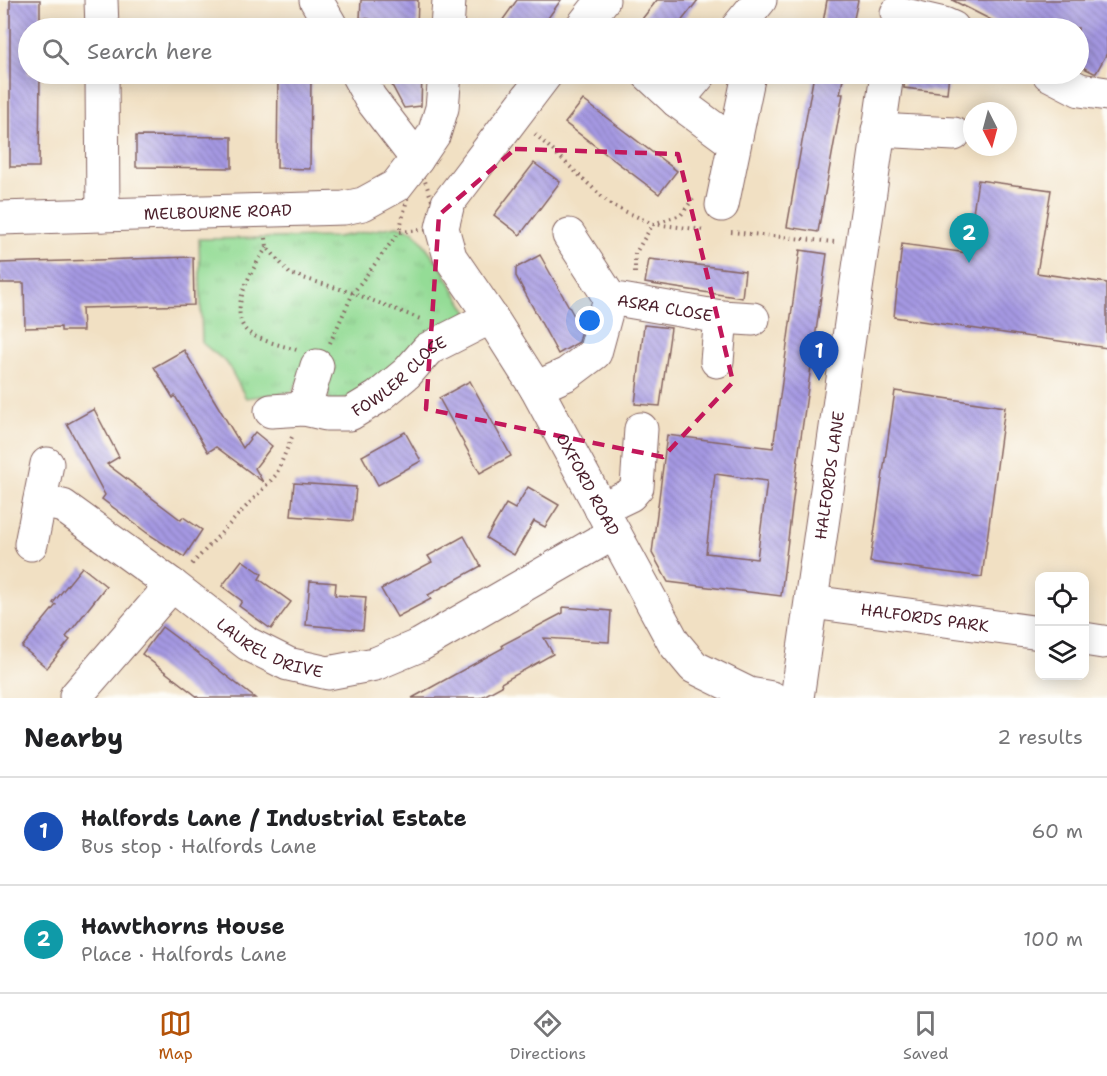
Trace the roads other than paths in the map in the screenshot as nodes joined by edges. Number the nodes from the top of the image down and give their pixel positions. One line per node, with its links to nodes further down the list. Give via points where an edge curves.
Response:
1 (101, 0): 8 (street)
2 (316, 0): 9 (street)
3 (449, 0): 10 (street)
4 (603, 0): 11 (street)
5 (760, 0): 12 (street)
6 (766, 0): 13 (street)
7 (897, 14): 14 (street)
8 (102, 18)
9 (326, 18)
10 (448, 18)
11 (588, 18)
12 (745, 18)
13 (762, 18)
14 (916, 18)
15 (102, 84): 31 (street)
16 (362, 84): 29 (street)
17 (444, 84): 29 (street, MELBOURNE ROAD, via 434,134)
18 (538, 84): 35 (street, OXFORD ROAD, via 448,203 442,228 450,257)
19 (659, 84): 25 (street)
20 (691, 84): 25 (street)
21 (747, 84): 28 (street)
22 (885, 84): 26 (street, HALFORDS LANE)
23 (1068, 84): 24 (street)
24 (1107, 94)
25 (677, 101): 28 (street)
26 (878, 130): 27 (street); 49 (street, HALFORDS LANE)
27 (954, 134)
28 (734, 144): 30 (street)
29 (417, 159): 31 (street, MELBOURNE ROAD, via 396,186 363,204 344,208)
30 (714, 214)
31 (103, 215): 32 (street, MELBOURNE ROAD)
32 (0, 218)
33 (569, 235): 34 (street)
34 (621, 299): 36 (street, ASRA CLOSE); 40 (street, via 595,353 567,374)
35 (491, 317): 40 (street, OXFORD ROAD); 41 (street, FOWLER CLOSE, via 428,349 400,379 350,414)
36 (721, 317): 37 (street, ASRA CLOSE); 38 (street, ASRA CLOSE)
37 (753, 320)
38 (717, 361)
39 (320, 362): 41 (street)
40 (536, 388): 46 (street, OXFORD ROAD)
41 (304, 409): 42 (street, FOWLER CLOSE)
42 (272, 411)
43 (641, 429): 46 (street, LAUREL DRIVE, via 637,487)
44 (47, 464): 45 (street)
45 (40, 501): 47 (street); 48 (street, LAUREL DRIVE, via 63,506)
46 (608, 521): 51 (street, LAUREL DRIVE, via 420,645); 53 (street, OXFORD ROAD, via 674,643 694,667 748,694)
47 (30, 544)
48 (172, 585): 51 (street, LAUREL DRIVE, via 248,644); 52 (street)
49 (812, 602): 50 (street, HALFORDS PARK); 54 (street, HALFORDS LANE)
50 (1035, 632)
51 (324, 686)
52 (76, 696)
53 (772, 698)
54 (797, 698)

